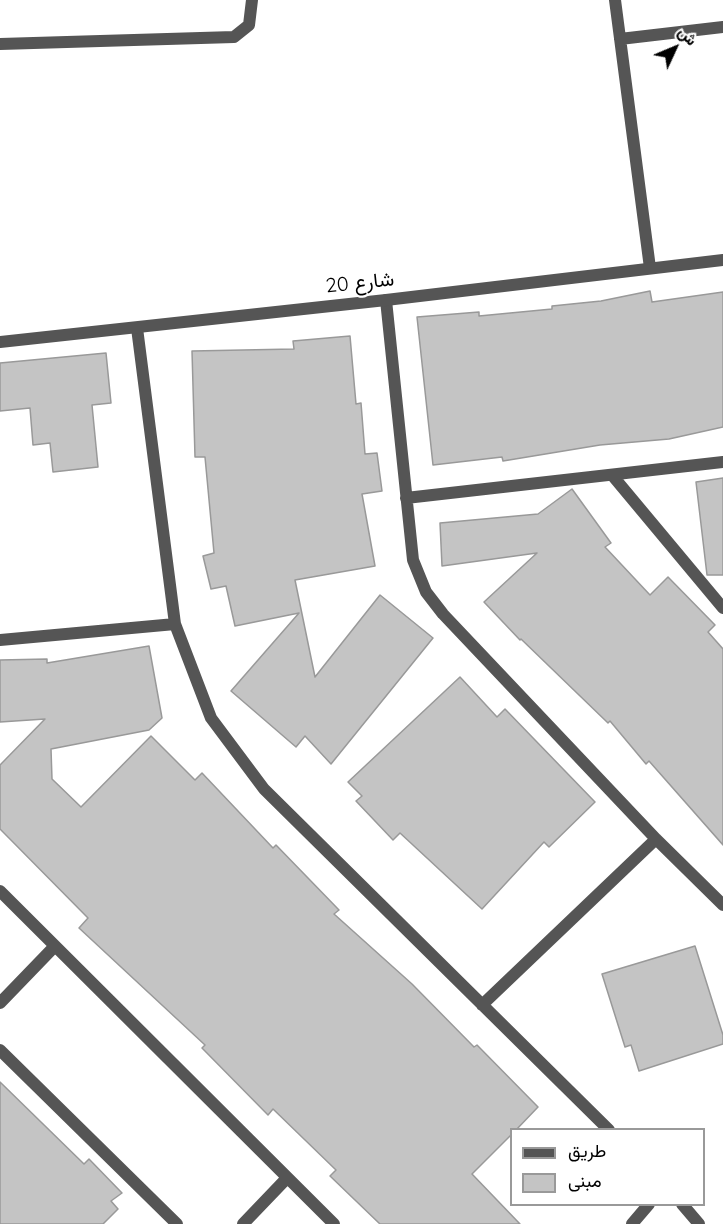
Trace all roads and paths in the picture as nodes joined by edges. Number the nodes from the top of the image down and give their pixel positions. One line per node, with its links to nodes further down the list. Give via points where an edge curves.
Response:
1 (252, 0): 5 (street, via 249,25 234,37)
2 (615, 0): 4 (street)
3 (723, 27): 4 (street)
4 (620, 39): 7 (street)
5 (0, 44)
6 (723, 260): 7 (street, شارع 20)
7 (650, 268): 8 (street, شارع 20)
8 (386, 300): 9 (street, شارع 20); 13 (street)
9 (137, 328): 10 (street, شارع 20); 15 (street)
10 (0, 342)
11 (723, 462): 12 (street)
12 (612, 475): 13 (street); 14 (street)
13 (406, 498): 17 (street, via 413,560 426,592)
14 (723, 608)
15 (174, 624): 16 (street); 22 (street, via 211,718 264,789)
16 (0, 640)
17 (656, 838): 19 (street); 22 (street)
18 (0, 891): 20 (street)
19 (723, 905)
20 (55, 946): 21 (street); 25 (street)
21 (0, 1003)
22 (482, 1005): 24 (street)
23 (0, 1050): 28 (street)
24 (607, 1128)
25 (287, 1178): 29 (street); 30 (street)
26 (647, 1206): 31 (street)
27 (684, 1206): 32 (street)
28 (177, 1224)
29 (243, 1224)
30 (334, 1224)
31 (632, 1224)
32 (699, 1224)

